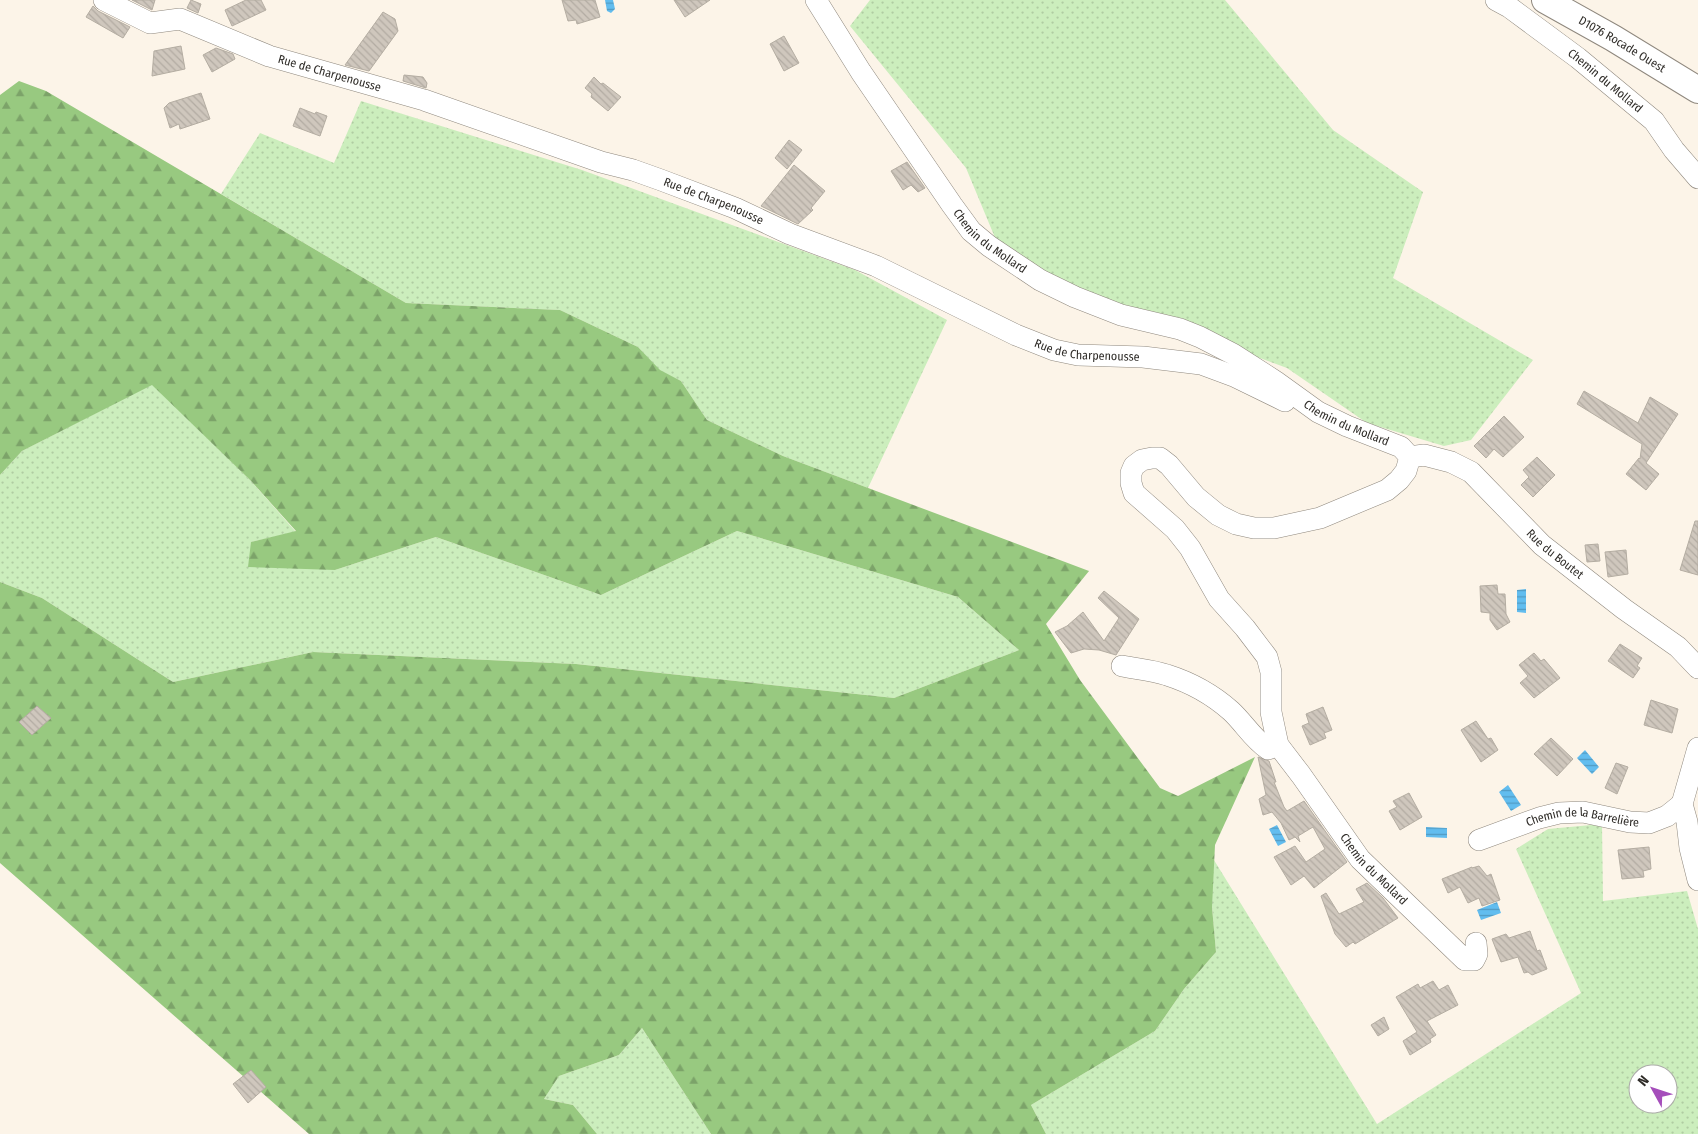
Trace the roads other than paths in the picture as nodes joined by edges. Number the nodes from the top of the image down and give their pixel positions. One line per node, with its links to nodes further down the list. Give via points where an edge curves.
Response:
1 (104, 0): 7 (street, Rue de Charpenousse, via 150,23 180,20 269,56 424,100 601,162 633,170 876,266 1016,335 1054,350 1078,355 1143,357 1201,364)
2 (816, 0): 7 (street, Chemin du Mollard, via 861,72 971,232 1015,265 1075,298 1121,315 1180,329 1233,354)
3 (1496, 0): 6 (street, Chemin du Mollard, via 1578,58 1654,121)
4 (1545, 0): 5 (main road, D1076 Rocade Ouest)
5 (1698, 90)
6 (1698, 178)
7 (1318, 412): 8 (street, Chemin du Mollard, via 1400,447)
8 (1410, 457): 10 (street, Rue du Boutet, via 1424,455 1451,462 1471,472 1542,545 1678,647); 11 (street, Chemin du Mollard, via 1406,471 1387,490 1320,518 1274,528 1236,524 1218,514 1160,458 1142,460 1134,466 1131,483 1134,492 1175,529 1190,548 1219,599 1267,657)
9 (1122, 666): 11 (street, via 1166,675 1192,686 1231,711 1268,749)
10 (1698, 668)
11 (1278, 746): 16 (street, Chemin du Mollard, via 1360,859 1465,960 1474,960)
12 (1698, 748): 13 (street)
13 (1682, 804): 14 (street, Chemin de la Barrelière, via 1667,816 1649,823 1583,812 1560,813); 15 (street)
14 (1479, 840)
15 (1698, 880)
16 (1476, 943)

